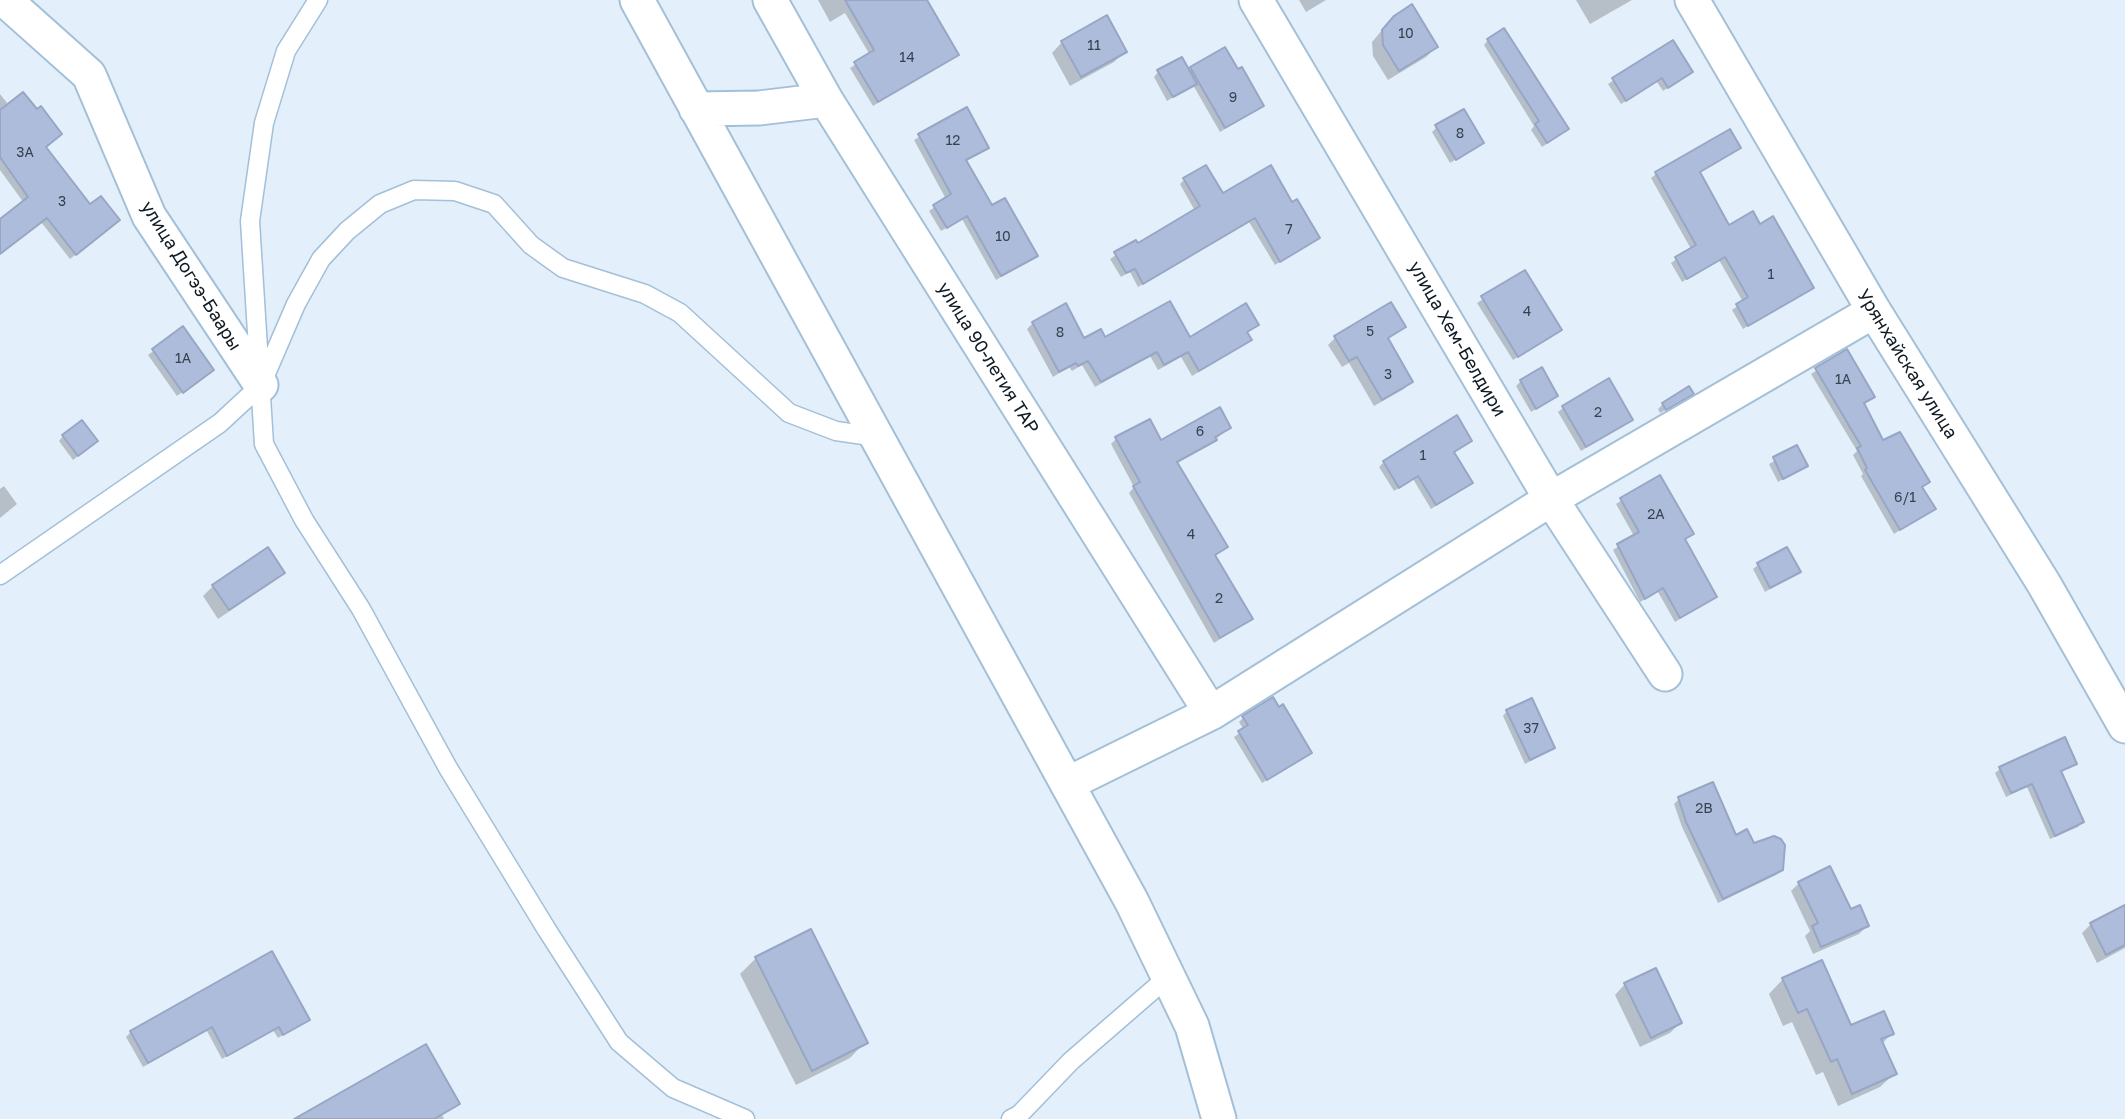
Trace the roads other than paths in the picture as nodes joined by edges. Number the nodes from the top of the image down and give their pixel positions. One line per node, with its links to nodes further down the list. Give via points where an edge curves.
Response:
1 (5, 0): 10 (street, улица Догээ-Баары, via 89,75 149,216)
2 (318, 0): 10 (lane, via 286,51 260,148 250,221)
3 (637, 0): 8 (street)
4 (770, 0): 7 (street, улица 90-летия ТАР)
5 (1256, 0): 12 (street, улица Хем-Белдири)
6 (1692, 0): 9 (street, Урянхайская улица)
7 (826, 100): 8 (street); 15 (street, улица 90-летия ТАР)
8 (696, 109): 11 (street)
9 (1874, 311): 12 (street); 16 (street, Урянхайская улица, via 2044,583)
10 (261, 384): 11 (lane, via 296,303 321,259 347,231 380,204 414,191 455,191 494,204 531,245 563,268 645,294 680,313 789,413 836,431); 13 (lane, via 220,423); 19 (lane, via 264,443 304,520 361,609 469,803 619,1042 673,1088)
11 (877, 438): 17 (street)
12 (1551, 499): 14 (street, улица Хем-Белдири); 15 (street)
13 (0, 575)
14 (1665, 674)
15 (1211, 713): 17 (street)
16 (2125, 726)
17 (1066, 784): 18 (street)
18 (1169, 976): 20 (lane); 21 (street, via 1192,1027)
19 (745, 1119)
20 (1011, 1119)
21 (1219, 1119)

